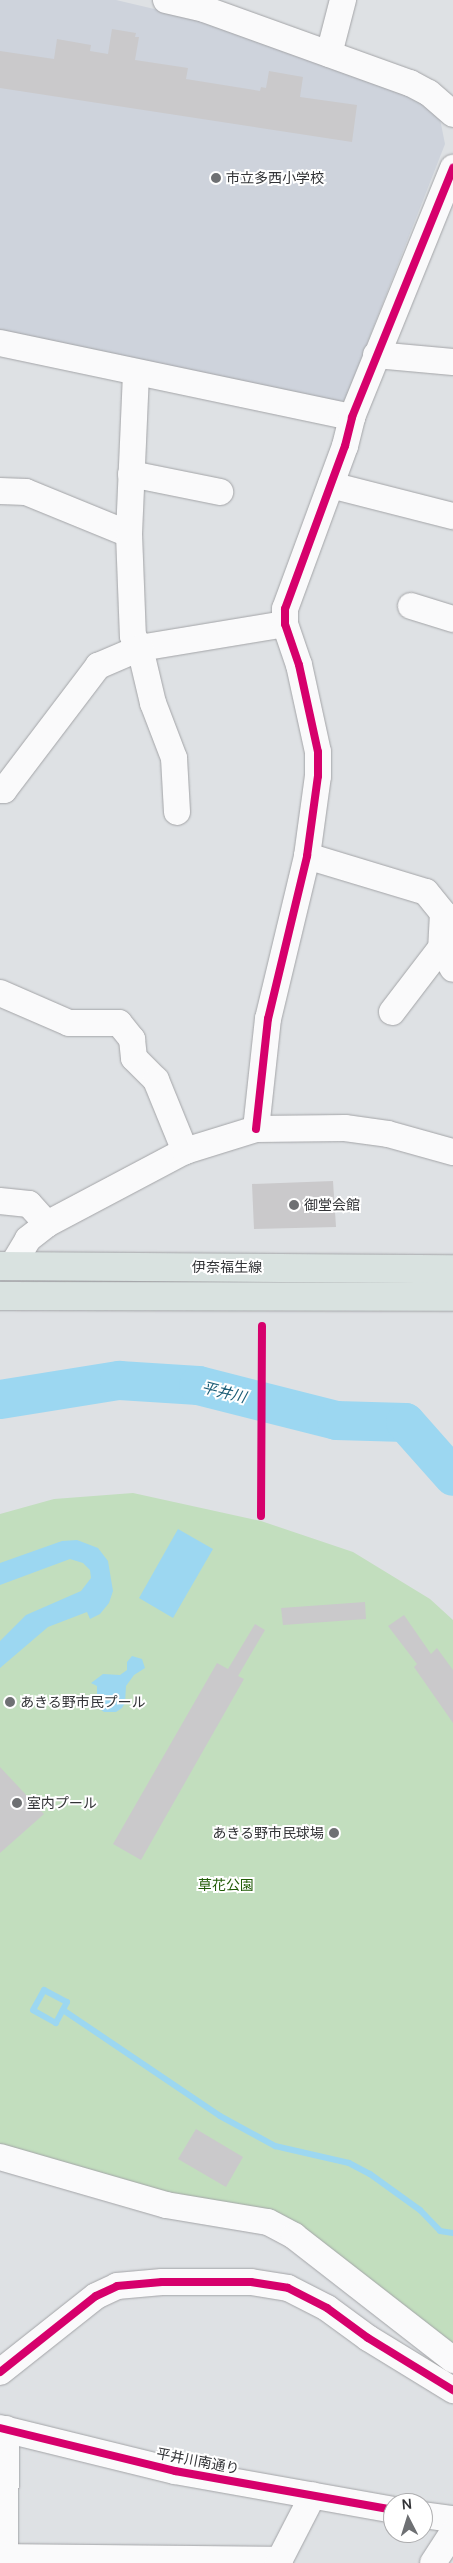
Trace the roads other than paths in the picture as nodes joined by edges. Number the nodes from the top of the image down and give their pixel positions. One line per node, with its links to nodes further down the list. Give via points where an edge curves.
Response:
1 (166, 0): 3 (street, via 204,8)
2 (342, 0): 3 (street)
3 (329, 54): 4 (street, via 410,83 429,93)
4 (453, 114)
5 (453, 168): 7 (street)
6 (0, 343): 9 (street)
7 (376, 355): 8 (street); 10 (street)
8 (453, 362)
9 (136, 373): 10 (street); 11 (street)
10 (352, 417): 12 (street)
11 (131, 474): 14 (street); 16 (street)
12 (330, 485): 15 (street); 19 (street, via 285,609)
13 (0, 491): 16 (street, via 26,492)
14 (220, 492)
15 (453, 516)
16 (129, 534): 20 (street, via 133,636)
17 (411, 606): 18 (street)
18 (453, 619)
19 (285, 624): 20 (street); 23 (street, via 299,665 318,752)
20 (140, 648): 21 (street, via 98,666 4,790); 22 (street, via 153,703 174,758)
21 (0, 790)
22 (177, 812)
23 (308, 856): 24 (street, via 426,892 442,913); 27 (street, via 268,1019)
24 (447, 958): 26 (street)
25 (0, 993): 28 (street, via 69,1023 119,1023 132,1039 134,1058 156,1080)
26 (392, 1012)
27 (256, 1129): 28 (street); 29 (street, via 345,1128 388,1134)
28 (185, 1151): 31 (street)
29 (453, 1152)
30 (0, 1200): 31 (street, via 29,1204)
31 (47, 1224): 32 (street, via 28,1239)
32 (6, 1266): 33 (main road, 伊奈福生線)
33 (453, 1269)
34 (0, 1296): 35 (main road, 伊奈福生線)
35 (453, 1296)
36 (0, 2157): 37 (street, via 166,2205 268,2222 294,2236)
37 (453, 2360)
38 (0, 2372): 39 (street, via 96,2296 117,2286 162,2282 251,2282 288,2288 327,2308 368,2338)
39 (453, 2390)
40 (3, 2428): 41 (street, 平井川南通り, via 175,2471); 46 (street)
41 (313, 2495): 42 (street, 平井川南通り); 47 (street)
42 (383, 2508)
43 (433, 2517): 44 (street)
44 (453, 2520)
45 (453, 2532): 48 (street)
46 (4, 2559): 47 (street)
47 (279, 2562)
48 (433, 2563)

